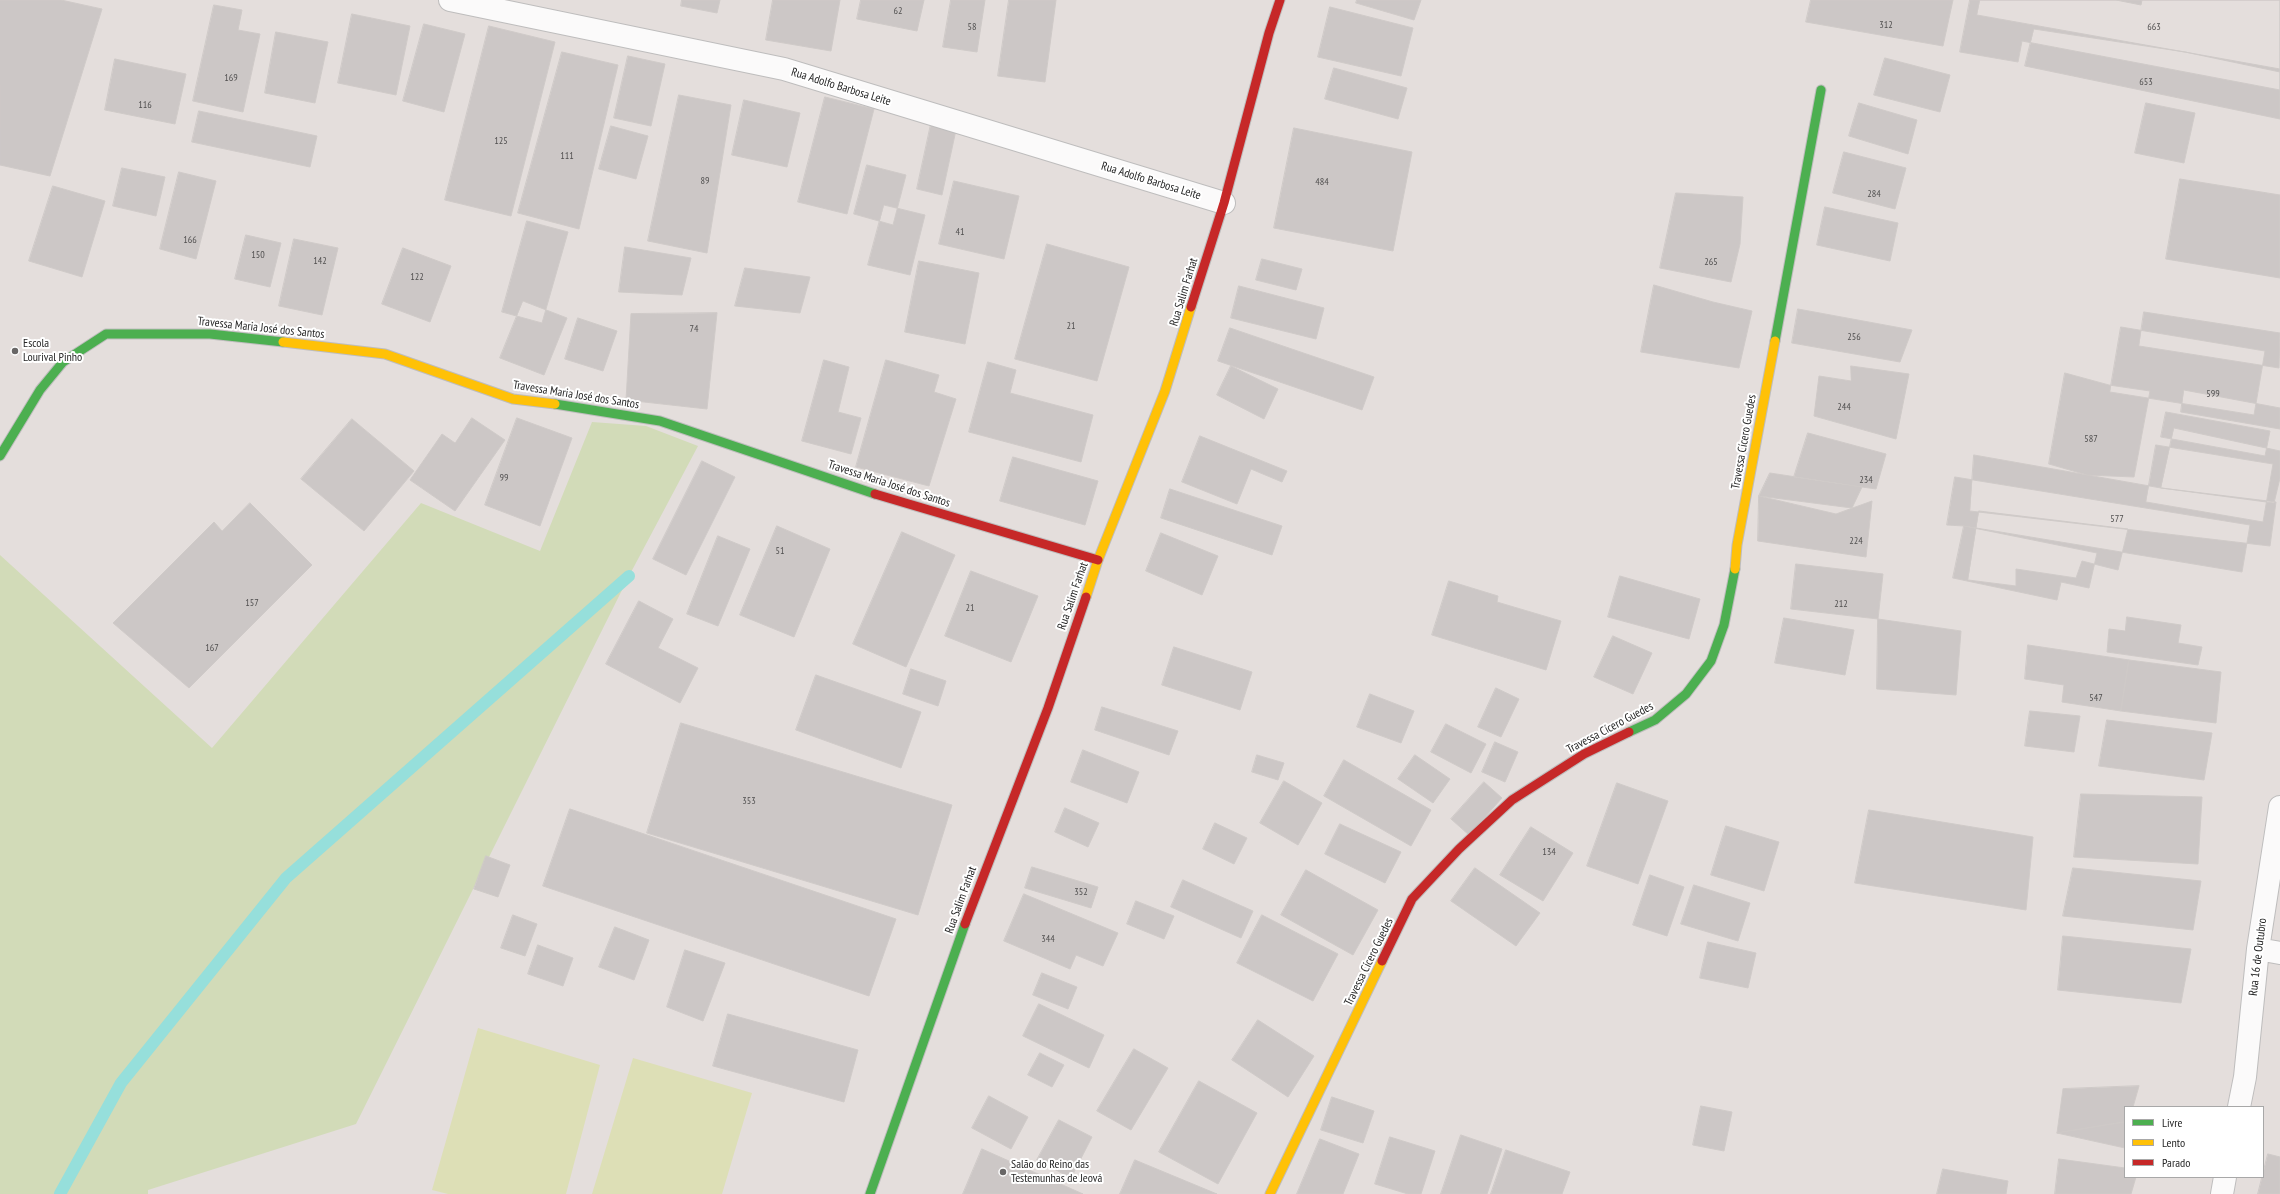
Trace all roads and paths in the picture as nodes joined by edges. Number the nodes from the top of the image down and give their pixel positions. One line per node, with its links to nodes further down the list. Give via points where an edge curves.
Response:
1 (450, 0): 4 (street, Rua Adolfo Barbosa Leite, via 784,70)
2 (1280, 0): 4 (street, Rua Salim Farhat)
3 (1821, 90): 13 (street, Travessa Cícero Guedes, via 1724,625 1711,661 1686,694 1655,720 1584,754 1512,800 1459,849 1412,899)
4 (1224, 203): 6 (street, Rua Salim Farhat, via 1166,390)
5 (0, 456): 6 (street, Travessa Maria José dos Santos, via 40,390 63,362 106,334 210,334 385,354 513,399 660,420 888,498)
6 (1098, 560): 12 (street, Rua Salim Farhat, via 1048,708 982,875)
7 (2280, 807): 8 (street, Rua 16 de Outubro)
8 (2258, 949): 9 (street); 10 (street, Rua 16 de Outubro, via 2245,1077)
9 (2280, 952)
10 (2239, 1106)
11 (2226, 1178): 14 (street)
12 (870, 1194)
13 (1270, 1194)
14 (2222, 1194)

